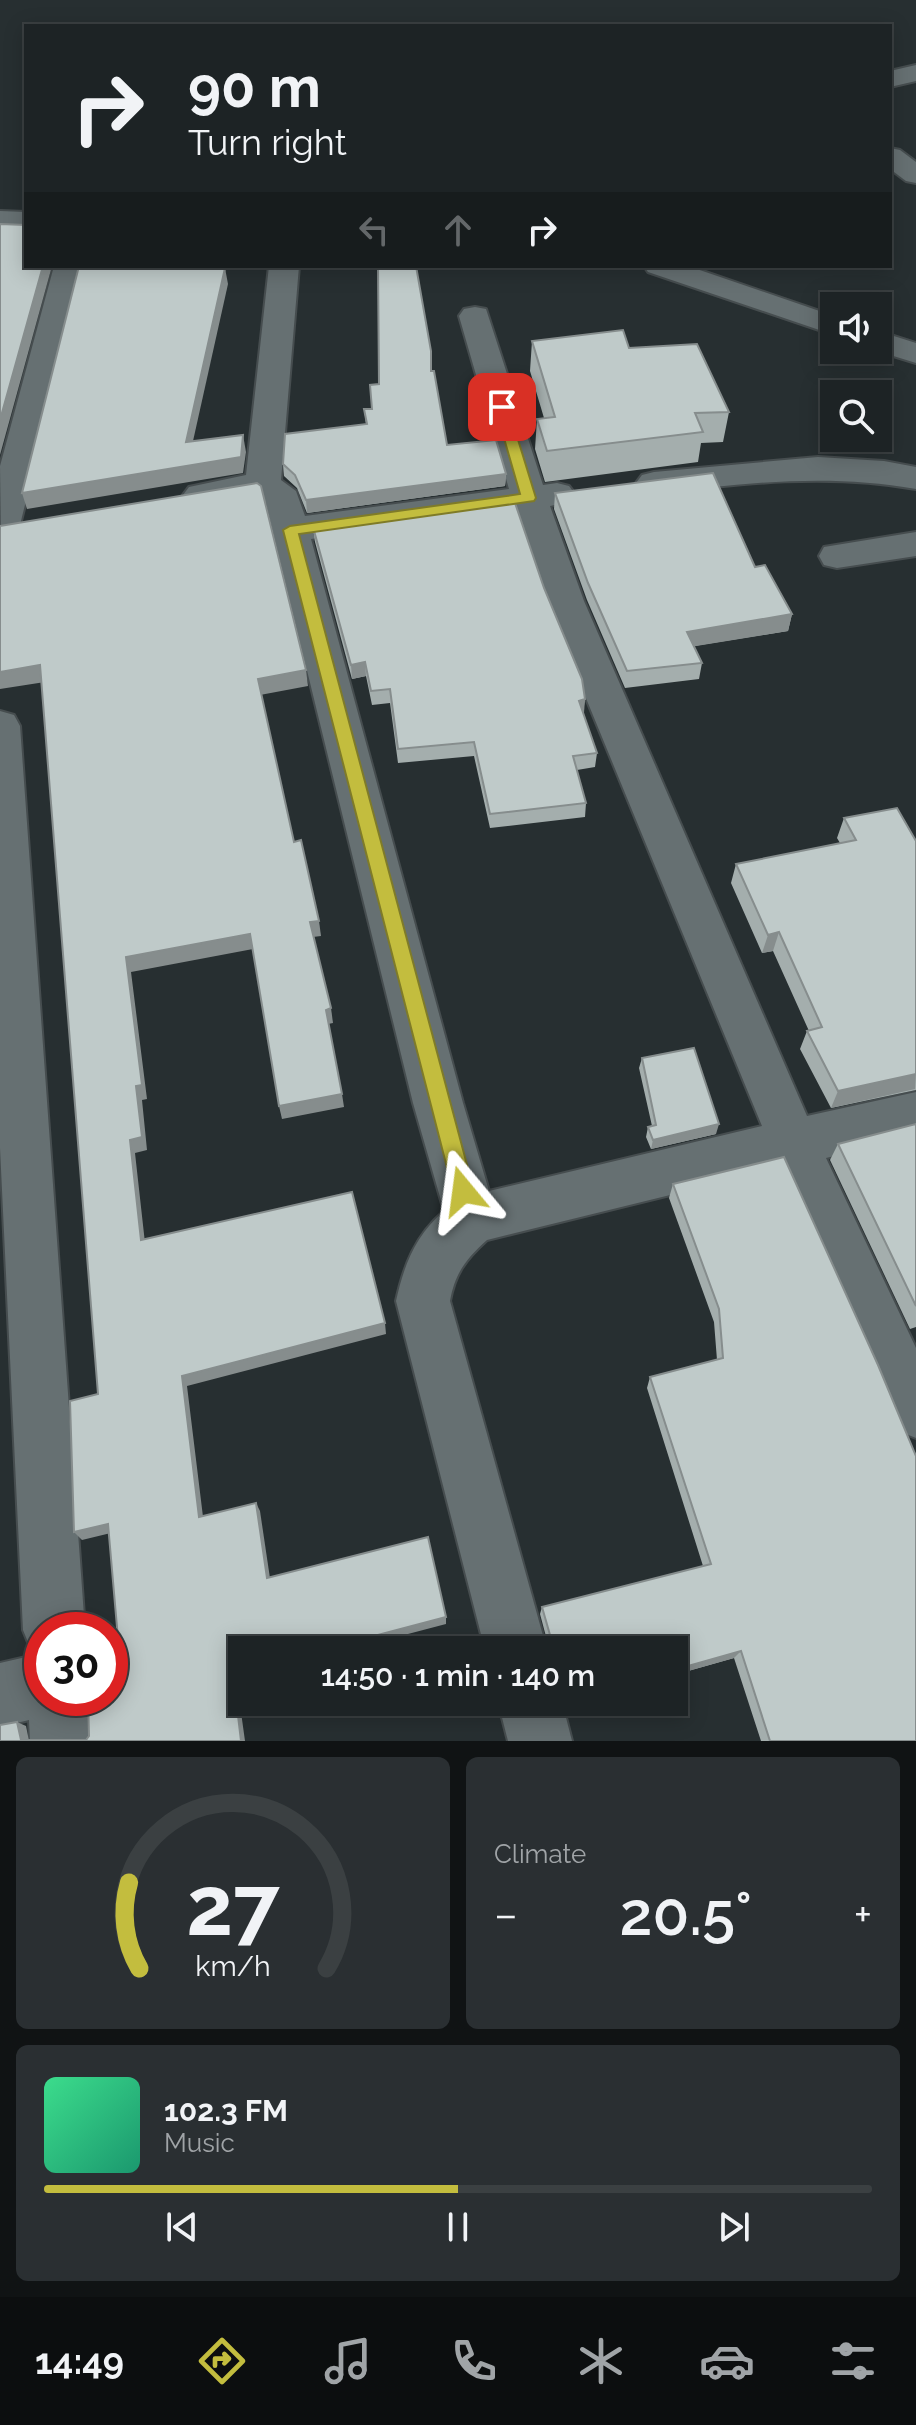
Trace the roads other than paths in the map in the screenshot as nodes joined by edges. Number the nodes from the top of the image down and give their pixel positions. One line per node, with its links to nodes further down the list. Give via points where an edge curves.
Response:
1 (916, 73): 2 (street)
2 (892, 79)
3 (892, 157): 4 (street)
4 (916, 175)
5 (0, 220): 6 (street)
6 (24, 221)
7 (69, 268): 19 (street)
8 (284, 268): 16 (street)
9 (671, 268): 10 (street)
10 (715, 275): 12 (street)
11 (475, 316): 17 (street)
12 (820, 320)
13 (892, 345): 14 (street)
14 (916, 353)
15 (916, 478): 17 (street, via 883,470 773,469)
16 (263, 484): 18 (street); 20 (street, via 283,499)
17 (529, 498): 20 (street); 26 (street, via 565,601)
18 (170, 500)
19 (11, 527)
20 (290, 530): 28 (street)
21 (916, 544): 22 (street)
22 (837, 556)
23 (0, 726): 24 (street)
24 (0, 737): 27 (street)
25 (916, 1114): 26 (street)
26 (793, 1141): 28 (street); 29 (street)
27 (13, 1196): 30 (street)
28 (472, 1220): 31 (street, via 446,1243 429,1271 423,1301)
29 (916, 1410)
30 (52, 1612)
31 (512, 1636)
32 (24, 1689): 33 (street)
33 (0, 1695)
34 (60, 1716): 36 (street)
35 (534, 1716): 37 (street)
36 (62, 1741)
37 (540, 1741)

